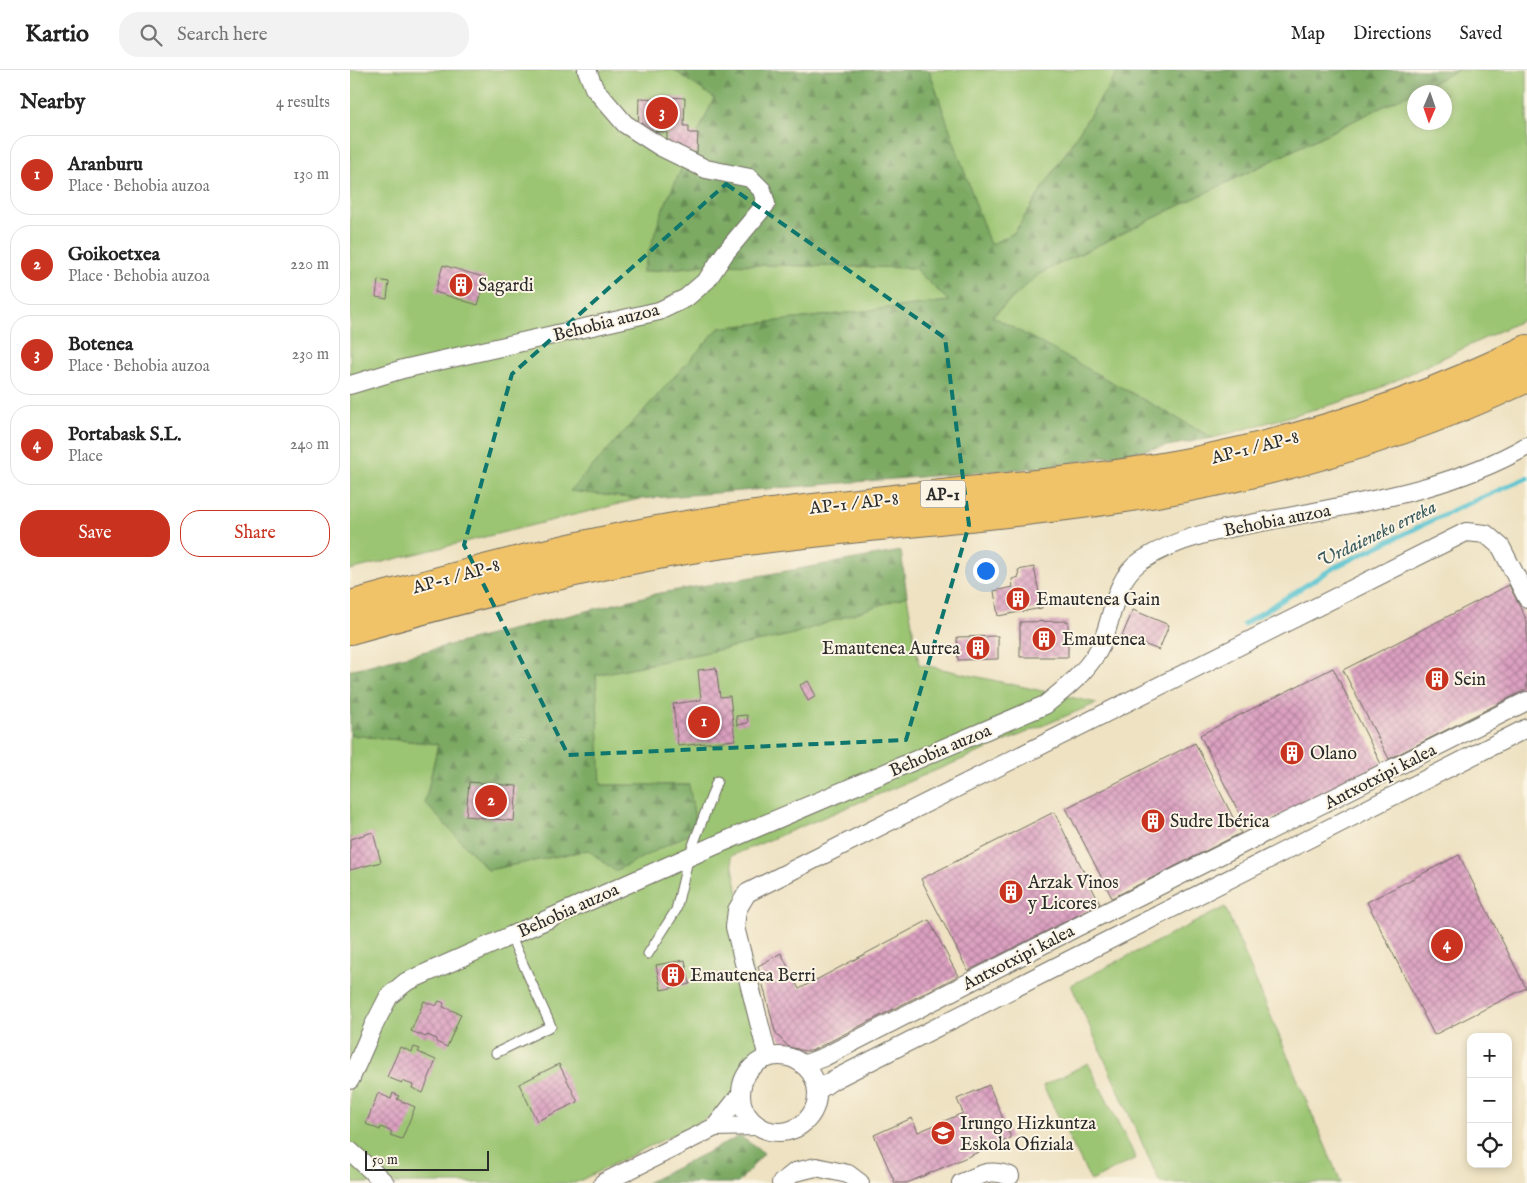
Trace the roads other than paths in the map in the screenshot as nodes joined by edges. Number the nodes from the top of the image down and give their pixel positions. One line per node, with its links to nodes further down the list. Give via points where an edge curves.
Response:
1 (587, 70): 4 (street, Behobia auzoa, via 594,88 625,124 661,147 706,169 750,178 762,190 766,204 707,280 686,298 659,311 403,369)
2 (1527, 349): 6 (highway, AP-1 / AP-8 / AP-1, via 1452,384 1351,421 1197,460 1092,477 705,522 631,534)
3 (1527, 378): 8 (highway, AP-1 / AP-8 / AP-1, via 1384,436 1255,474 1202,485 1042,509 864,526 710,546 610,564)
4 (350, 385)
5 (1527, 446): 16 (street, Behobia auzoa, via 1469,473 1424,488 1232,528 1160,551 1140,562 1124,578 1098,651 1076,679 1045,705)
6 (507, 562): 7 (highway, via 401,575); 10 (highway, AP-1 / AP-8 / AP-1)
7 (350, 586)
8 (494, 591): 11 (highway, AP-1 / AP-8 / AP-1); 12 (highway, via 458,611)
9 (1527, 598): 20 (street, via 1501,547 1486,534 1466,532 747,893 737,910 735,928)
10 (350, 604)
11 (350, 630)
12 (350, 646)
13 (1527, 701): 21 (street, Antxotxipi kalea)
14 (1527, 729): 23 (street, Antxotxipi kalea, via 833,1080)
15 (717, 781): 16 (lane)
16 (690, 856): 17 (street, Behobia auzoa); 18 (lane, via 676,910)
17 (510, 935): 19 (lane, via 551,1026); 22 (street, Behobia auzoa, via 406,982 390,996)
18 (648, 954)
19 (496, 1053)
20 (768, 1058): 21 (street, via 781,1056); 24 (street, via 753,1066 744,1078)
21 (803, 1065): 23 (street)
22 (350, 1080)
23 (817, 1091): 25 (street, via 816,1105 803,1124 782,1132)
24 (741, 1094): 25 (street, via 743,1107); 26 (street)
25 (758, 1126): 26 (street)
26 (715, 1127): 30 (street)
27 (350, 1151): 29 (street)
28 (1010, 1176): 33 (street, via 994,1171)
29 (385, 1183)
30 (603, 1183)
31 (781, 1183): 32 (street, via 795,1172 816,1167 848,1174)
32 (860, 1183)
33 (961, 1183)

